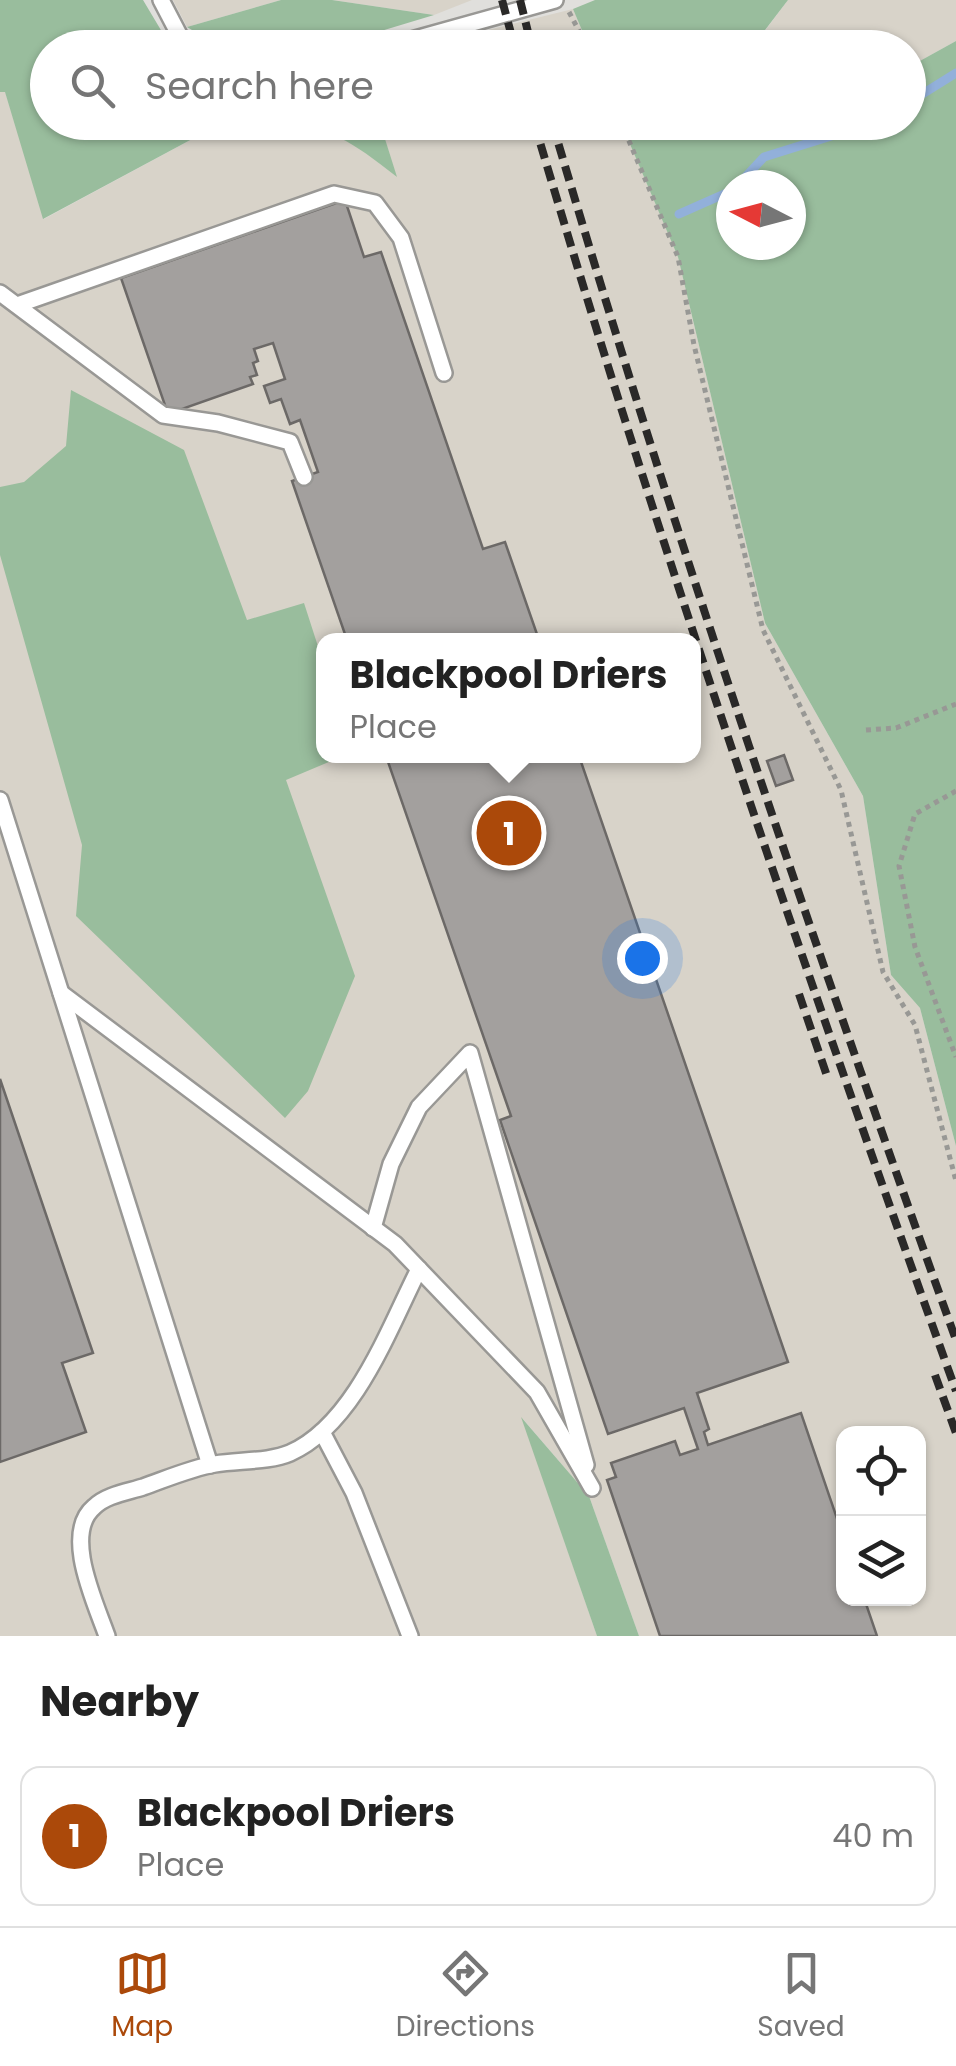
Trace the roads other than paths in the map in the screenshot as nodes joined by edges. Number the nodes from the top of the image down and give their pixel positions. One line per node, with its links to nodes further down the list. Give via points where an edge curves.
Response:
1 (161, 0): 3 (lane)
2 (555, 0): 4 (lane)
3 (177, 30)
4 (448, 30)
5 (0, 293): 6 (lane)
6 (17, 306): 7 (lane, via 334,194 375,203 401,238); 8 (lane, via 163,414 290,442)
7 (444, 372)
8 (304, 477)
9 (0, 800): 10 (lane)
10 (61, 993): 11 (lane); 14 (lane)
11 (373, 1228): 12 (lane); 12 (lane, via 391,1164 419,1106 470,1052 592,1488 537,1392)
12 (420, 1269): 13 (lane, via 362,1383)
13 (322, 1432): 14 (lane, via 289,1454); 16 (lane, via 354,1493)
14 (210, 1465): 15 (lane, via 112,1496 86,1515 82,1555)
15 (107, 1636)
16 (410, 1636)

